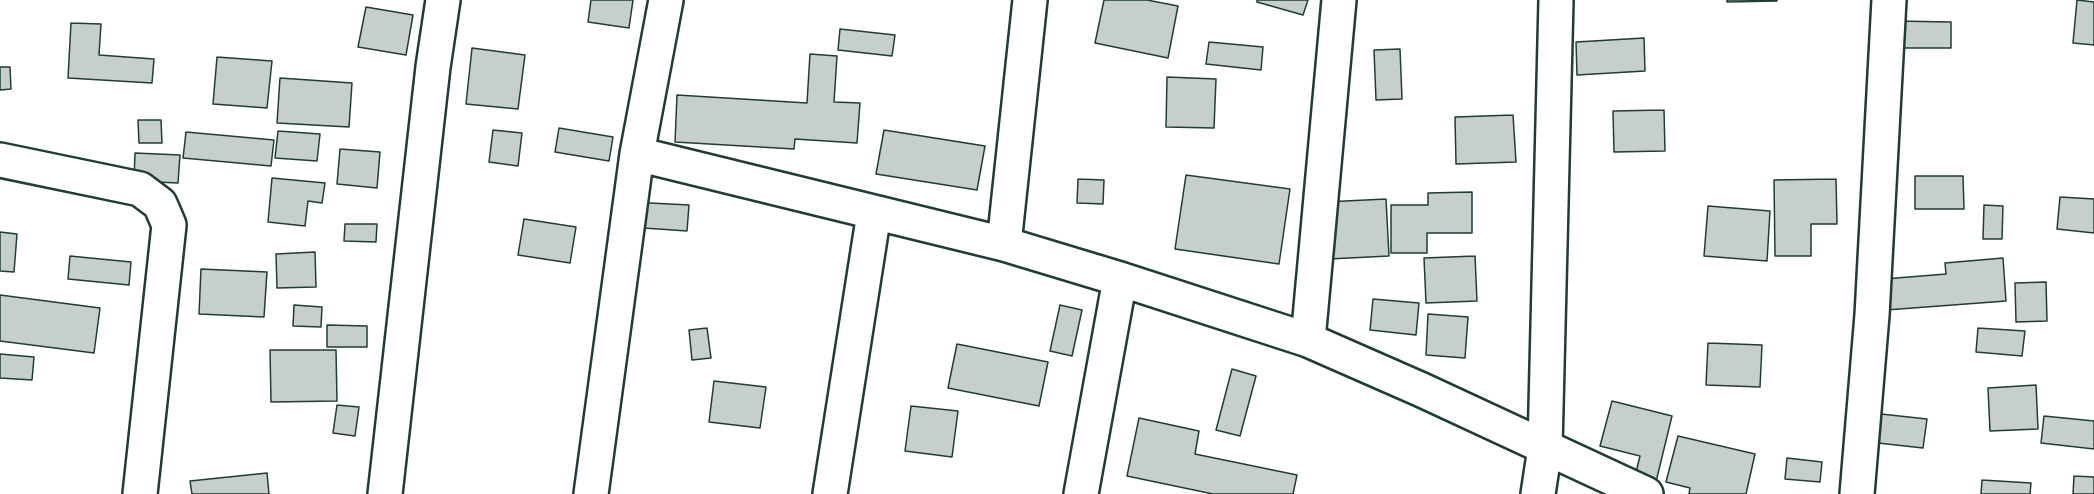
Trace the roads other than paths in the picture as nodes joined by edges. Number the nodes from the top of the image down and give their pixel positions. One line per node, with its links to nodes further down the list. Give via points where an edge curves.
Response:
1 (443, 0): 15 (street)
2 (666, 0): 7 (street)
3 (1030, 0): 10 (street)
4 (1339, 0): 12 (street)
5 (1556, 0): 13 (street)
6 (1888, 0): 21 (street, via 1872,315)
7 (637, 154): 9 (street); 16 (street)
8 (0, 160): 14 (street, via 141,189 160,204 169,225)
9 (874, 213): 10 (street); 17 (street)
10 (1004, 244): 11 (street)
11 (1120, 279): 12 (street); 18 (street)
12 (1308, 340): 13 (street)
13 (1545, 448): 19 (street); 20 (street)
14 (140, 494)
15 (385, 494)
16 (591, 494)
17 (830, 494)
18 (1080, 494)
19 (1538, 494)
20 (1646, 494)
21 (1857, 494)

